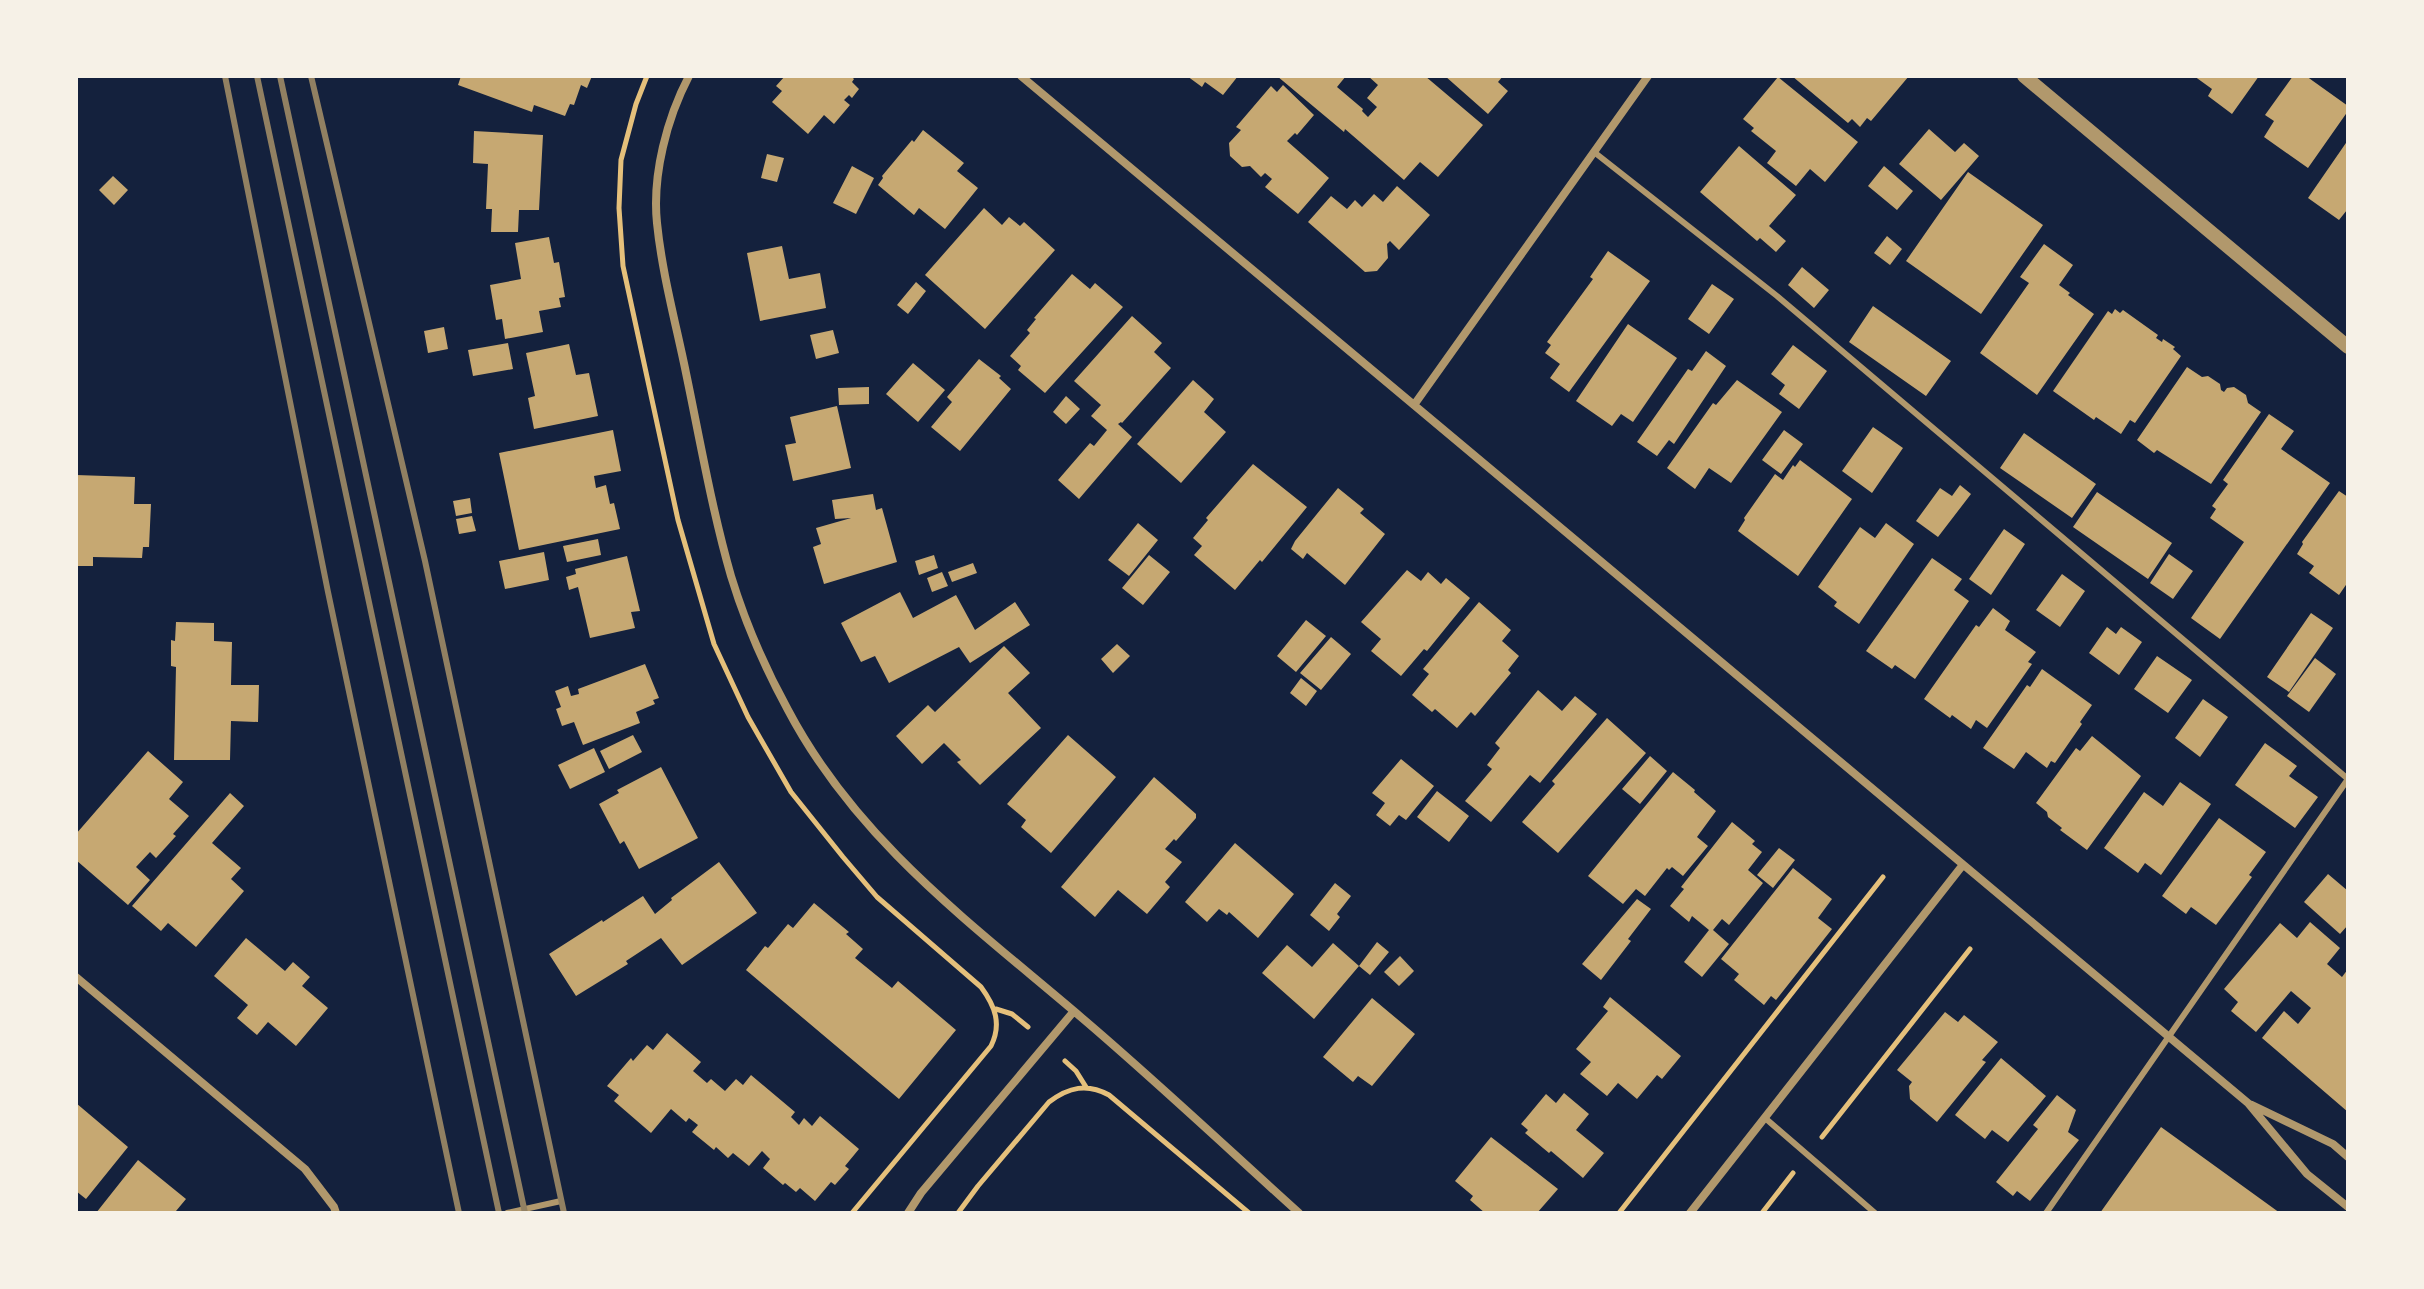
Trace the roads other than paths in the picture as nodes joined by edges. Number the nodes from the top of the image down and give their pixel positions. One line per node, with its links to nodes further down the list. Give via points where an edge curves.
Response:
1 (689, 76): 11 (street, via 667,133 657,221 713,503 731,577 757,646 789,712 833,782 879,840)
2 (1021, 76): 7 (street)
3 (1648, 76): 5 (street)
4 (2024, 76): 6 (street)
5 (1594, 152): 7 (street); 8 (lane, via 1777,296)
6 (2348, 347)
7 (1414, 405): 9 (street)
8 (2348, 779): 12 (lane)
9 (1962, 866): 12 (street); 14 (street)
10 (76, 977): 18 (street, via 305,1169)
11 (1074, 1011): 20 (street); 21 (street)
12 (2170, 1038): 13 (street); 24 (lane)
13 (2248, 1103): 15 (street, via 2333,1144); 17 (street, via 2307,1174)
14 (1765, 1118): 22 (street); 23 (lane)
15 (2348, 1157)
16 (561, 1201): 19 (lane)
17 (2348, 1207)
18 (336, 1213)
19 (507, 1213)
20 (908, 1213)
21 (1299, 1213)
22 (1690, 1213)
23 (1875, 1213)
24 (2046, 1213)

